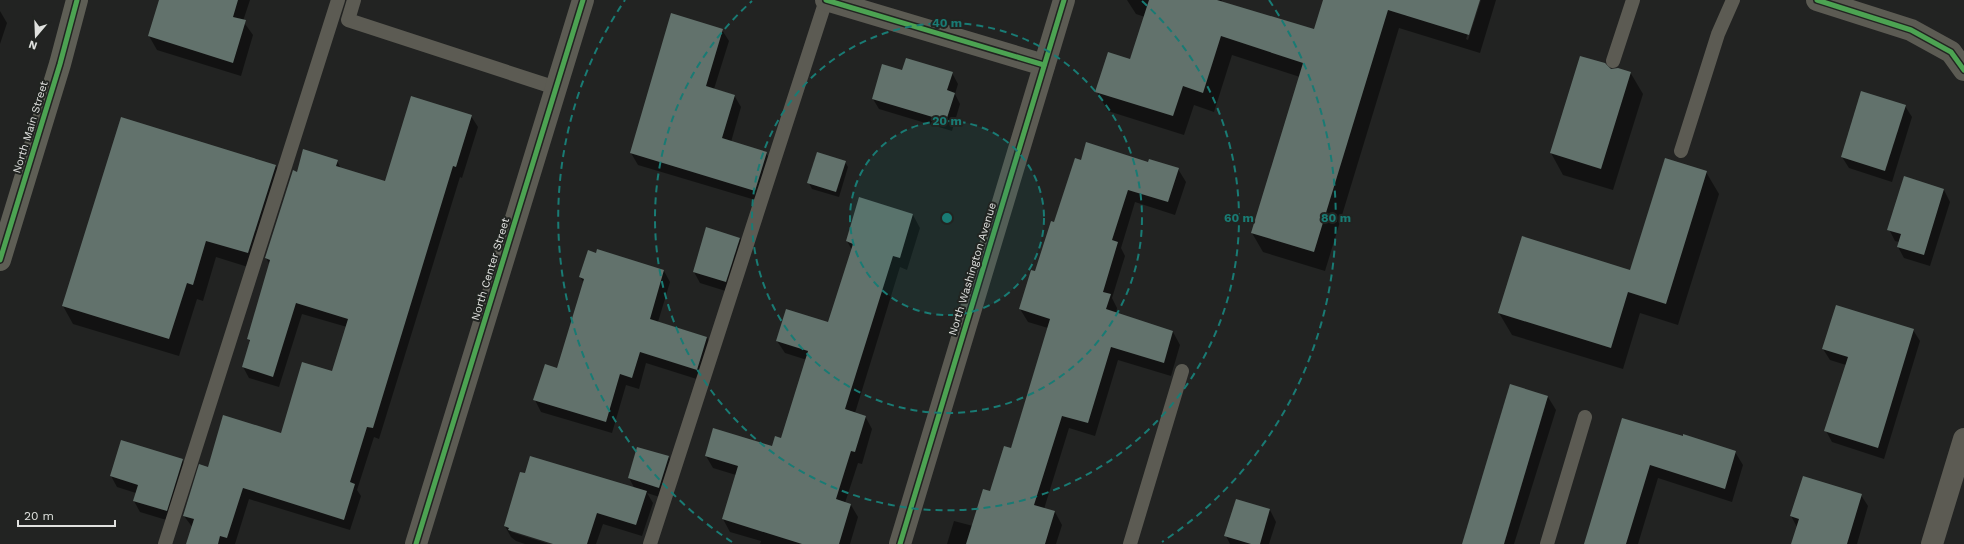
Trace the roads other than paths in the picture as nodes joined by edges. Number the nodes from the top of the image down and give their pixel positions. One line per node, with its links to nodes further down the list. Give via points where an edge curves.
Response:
1 (77, 0): 15 (main road, North Main Street)
2 (338, 0): 19 (lane)
3 (354, 0): 13 (lane, via 348,20)
4 (582, 0): 13 (street, North Center Street)
5 (826, 0): 11 (street); 21 (lane)
6 (1064, 0): 11 (street, North Washington Avenue)
7 (1632, 0): 10 (lane)
8 (1733, 0): 14 (lane, via 1718,34)
9 (1817, 0): 12 (street, via 1911,30 1951,52)
10 (1613, 61)
11 (1044, 65): 22 (street, North Washington Avenue)
12 (1964, 70)
13 (556, 88): 20 (street, North Center Street)
14 (1681, 151)
15 (0, 260)
16 (1182, 371): 23 (lane)
17 (1585, 417): 24 (lane)
18 (1964, 439): 25 (street)
19 (165, 544)
20 (416, 544)
21 (650, 544)
22 (900, 544)
23 (1130, 544)
24 (1547, 544)
25 (1932, 544)

